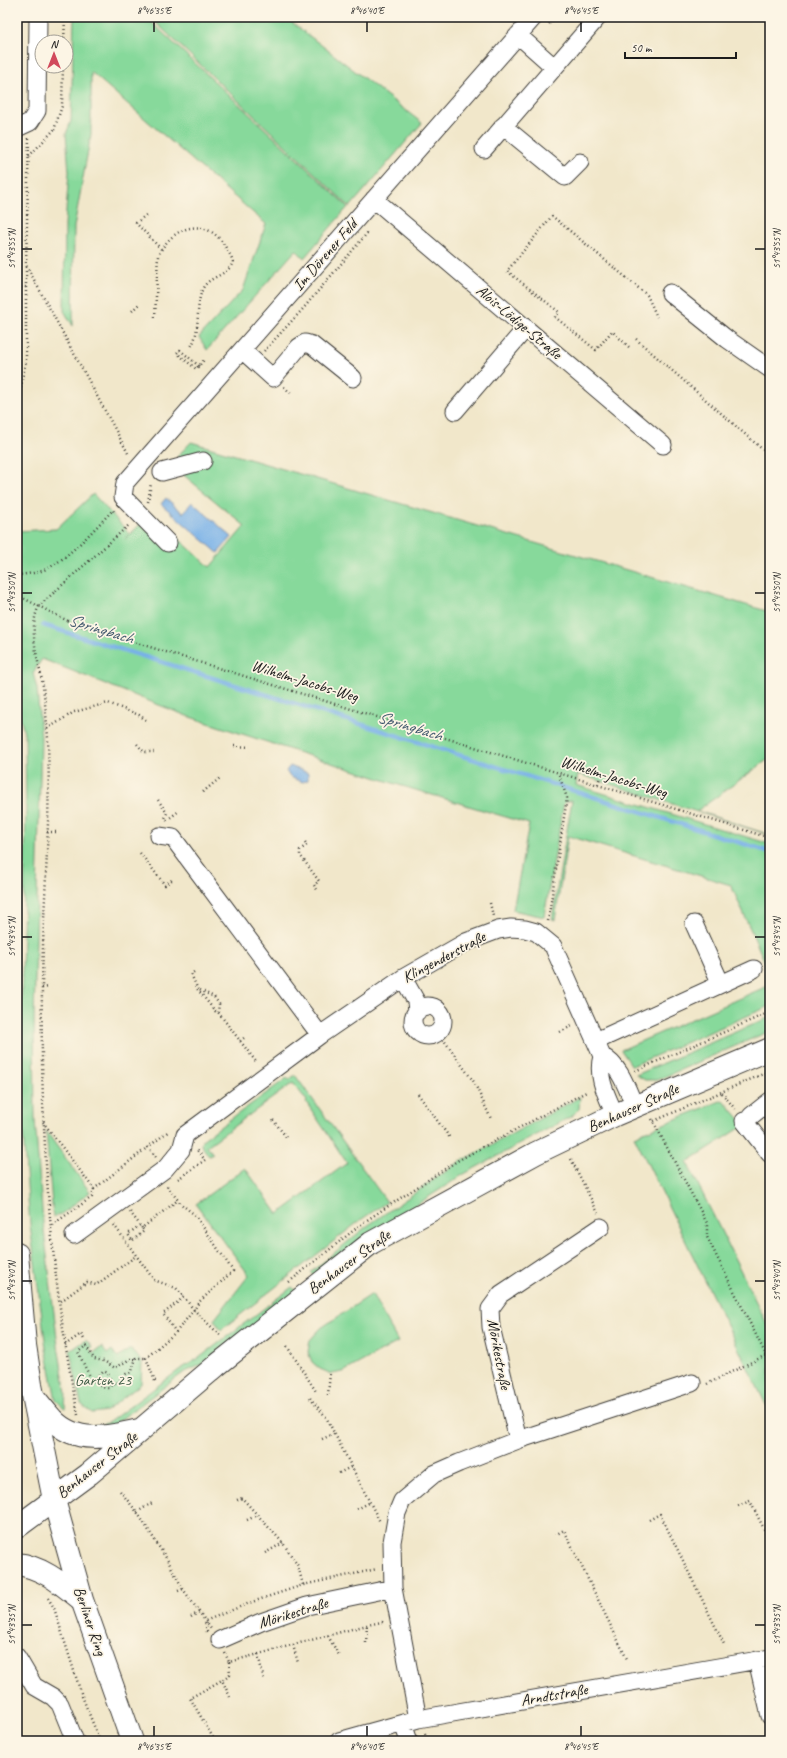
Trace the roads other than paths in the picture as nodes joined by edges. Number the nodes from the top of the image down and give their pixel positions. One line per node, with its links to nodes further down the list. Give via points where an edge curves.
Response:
1 (38, 17): 6 (street, via 37,111)
2 (534, 17): 4 (street, Im Dörener Feld)
3 (598, 17): 5 (street)
4 (518, 34): 5 (street); 10 (street, Im Dörener Feld)
5 (554, 67): 7 (street)
6 (23, 125)
7 (503, 126): 8 (street); 9 (street, via 565,177)
8 (484, 149)
9 (580, 162)
10 (374, 199): 12 (street, Alois-Lödige-Straße); 13 (street, Im Dörener Feld)
11 (670, 293): 14 (street, via 727,339)
12 (526, 328): 16 (street); 17 (street, Alois-Lödige-Straße)
13 (242, 350): 15 (street, via 273,378 305,343 312,345); 19 (street, Im Dörener Feld)
14 (770, 369)
15 (353, 378)
16 (455, 411)
17 (663, 445)
18 (204, 461): 19 (street, via 167,476)
19 (142, 464): 20 (street, Im Dörener Feld, via 125,483 123,497)
20 (168, 543)
21 (159, 836): 27 (street, via 173,838)
22 (694, 924): 25 (street)
23 (754, 969): 25 (street)
24 (402, 978): 26 (street, via 416,1001); 27 (street, Klingenderstraße); 28 (street, Klingenderstraße, via 484,934 511,928 536,932 553,946)
25 (721, 984): 28 (street)
26 (416, 1012): 26 (street, via 430,1006 442,1014 443,1024 429,1037 418,1032 414,1024)
27 (320, 1035): 35 (street, Klingenderstraße, via 185,1135 188,1148 161,1172)
28 (599, 1049): 31 (street, Klingenderstraße, via 622,1078); 32 (street, Klingenderstraße, via 602,1085)
29 (770, 1049): 31 (main road, Benhauser Straße)
30 (770, 1100): 33 (street, via 748,1118)
31 (635, 1106): 32 (main road, Benhauser Straße)
32 (615, 1115): 39 (main road, Benhauser Straße, via 536,1153 370,1243 216,1366)
33 (770, 1154)
34 (601, 1227): 40 (street, Mörikestraße, via 501,1294 490,1309 491,1327)
35 (74, 1235)
36 (17, 1254): 38 (main road, Berliner Ring, via 25,1345)
37 (692, 1383): 40 (street)
38 (33, 1396): 39 (main road, via 53,1420 82,1437 99,1438); 41 (main road, Berliner Ring)
39 (143, 1430): 41 (main road, Benhauser Straße)
40 (518, 1440): 44 (street, via 434,1474 402,1501 397,1513 392,1542)
41 (54, 1500): 42 (main road, Benhauser Straße); 45 (main road, Berliner Ring)
42 (17, 1527)
43 (17, 1564): 45 (main road, via 38,1569)
44 (393, 1588): 46 (street, Mörikestraße, via 307,1606); 50 (street, via 414,1702)
45 (82, 1600): 53 (main road, Berliner Ring)
46 (214, 1638)
47 (17, 1657): 52 (street, via 34,1686 60,1704)
48 (763, 1659): 49 (street); 50 (street, Arndtstraße)
49 (770, 1716)
50 (415, 1726): 51 (street, Arndtstraße); 55 (street)
51 (361, 1738): 54 (street, Arndtstraße)
52 (75, 1741)
53 (132, 1741)
54 (339, 1741)
55 (409, 1741)

